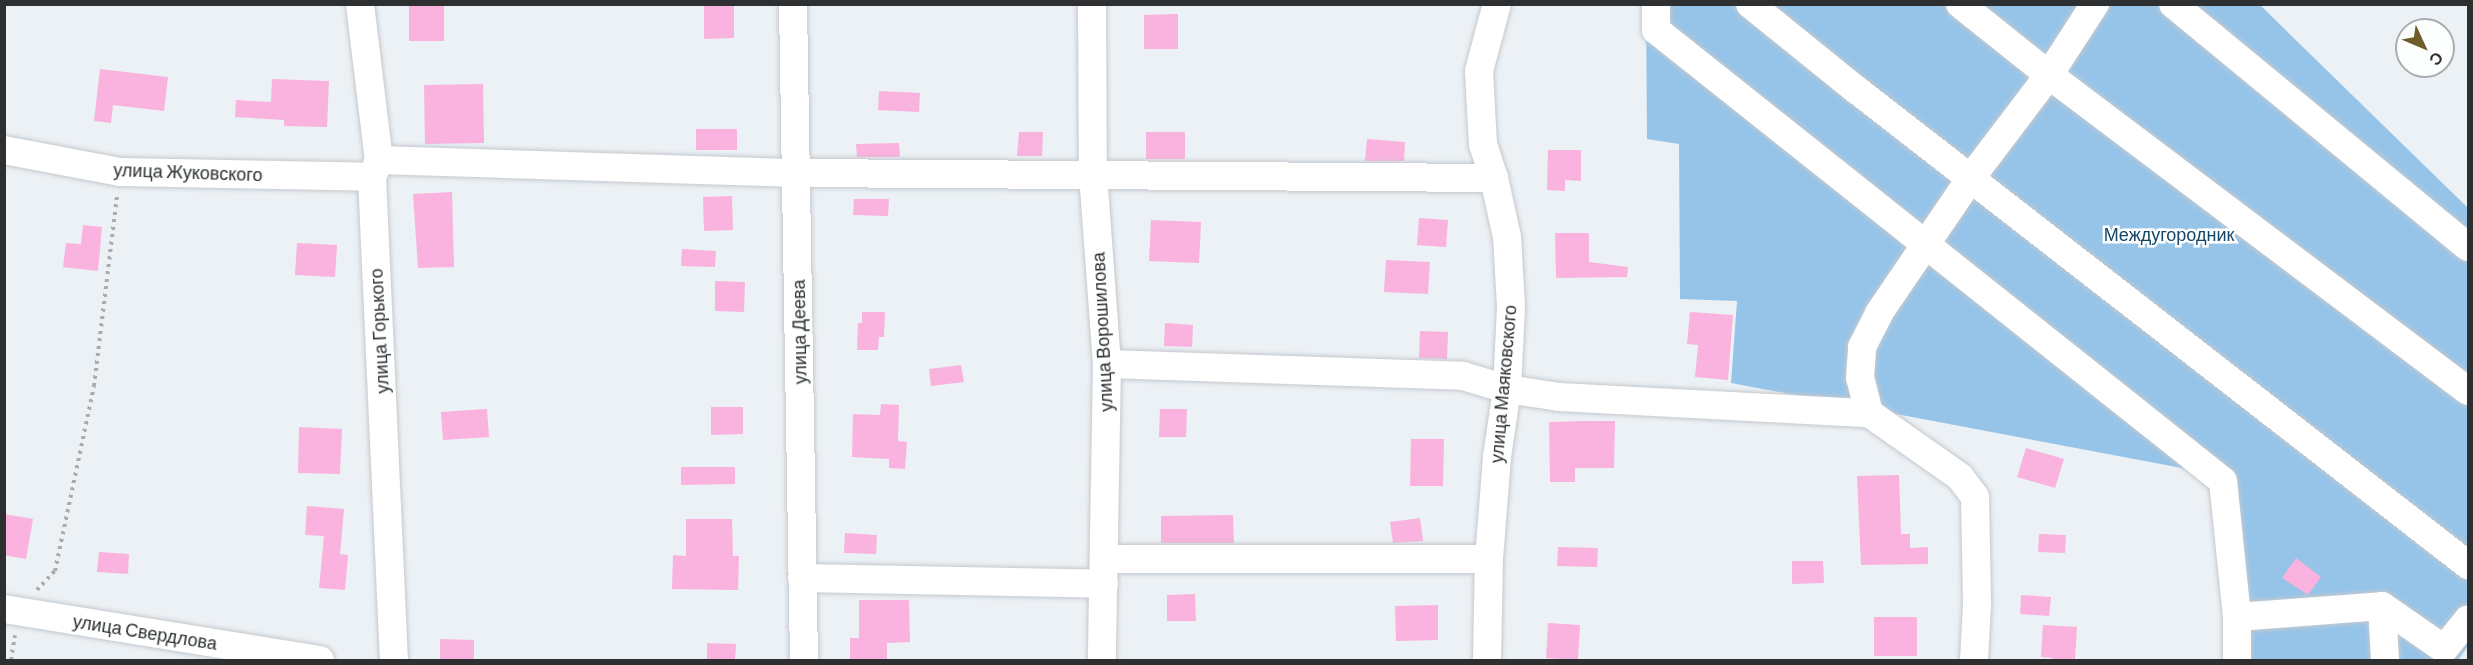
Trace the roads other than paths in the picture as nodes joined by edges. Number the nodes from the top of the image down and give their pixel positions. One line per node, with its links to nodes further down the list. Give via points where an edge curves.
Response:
1 (360, 4): 12 (street, улица Горького)
2 (793, 4): 13 (street, улица Деева)
3 (1092, 4): 14 (street, улица Ворошилова)
4 (1497, 4): 15 (street, улица Маяковского, via 1479,71 1483,145)
5 (1656, 4): 17 (street, via 1656,30)
6 (1750, 4): 16 (street)
7 (1960, 4): 10 (street)
8 (2095, 4): 10 (street)
9 (2173, 4): 18 (street)
10 (2049, 75): 16 (street); 21 (street)
11 (4, 150): 12 (street, улица Жуковского, via 120,172)
12 (376, 168): 13 (street, улица Жуковского); 32 (street, улица Горького)
13 (796, 173): 14 (street, улица Жуковского); 26 (street, улица Деева)
14 (1093, 174): 15 (street, улица Жуковского); 19 (street, улица Ворошилова)
15 (1494, 178): 20 (street, улица Маяковского, via 1507,237 1511,306)
16 (1970, 179): 17 (street); 24 (street)
17 (1924, 244): 22 (street, via 1862,347 1860,378); 29 (street, via 2223,480)
18 (2469, 248)
19 (1107, 364): 20 (street, via 1463,376); 25 (street, улица Ворошилова)
20 (1506, 389): 22 (street, via 1559,397); 23 (street, улица Маяковского)
21 (2469, 391)
22 (1869, 413): 36 (street, via 1960,477 1976,497)
23 (1489, 558): 25 (street); 35 (street, улица Маяковского)
24 (2469, 565)
25 (1104, 572): 26 (street); 34 (street, улица Ворошилова)
26 (802, 578): 33 (street, улица Деева)
27 (2382, 606): 29 (street); 30 (street, via 2444,649); 38 (street)
28 (11, 610): 31 (street, улица Свердлова)
29 (2237, 617): 37 (street)
30 (2469, 619)
31 (320, 660)
32 (394, 660)
33 (804, 660)
34 (1102, 660)
35 (1487, 660)
36 (1974, 660)
37 (2237, 660)
38 (2385, 660)

